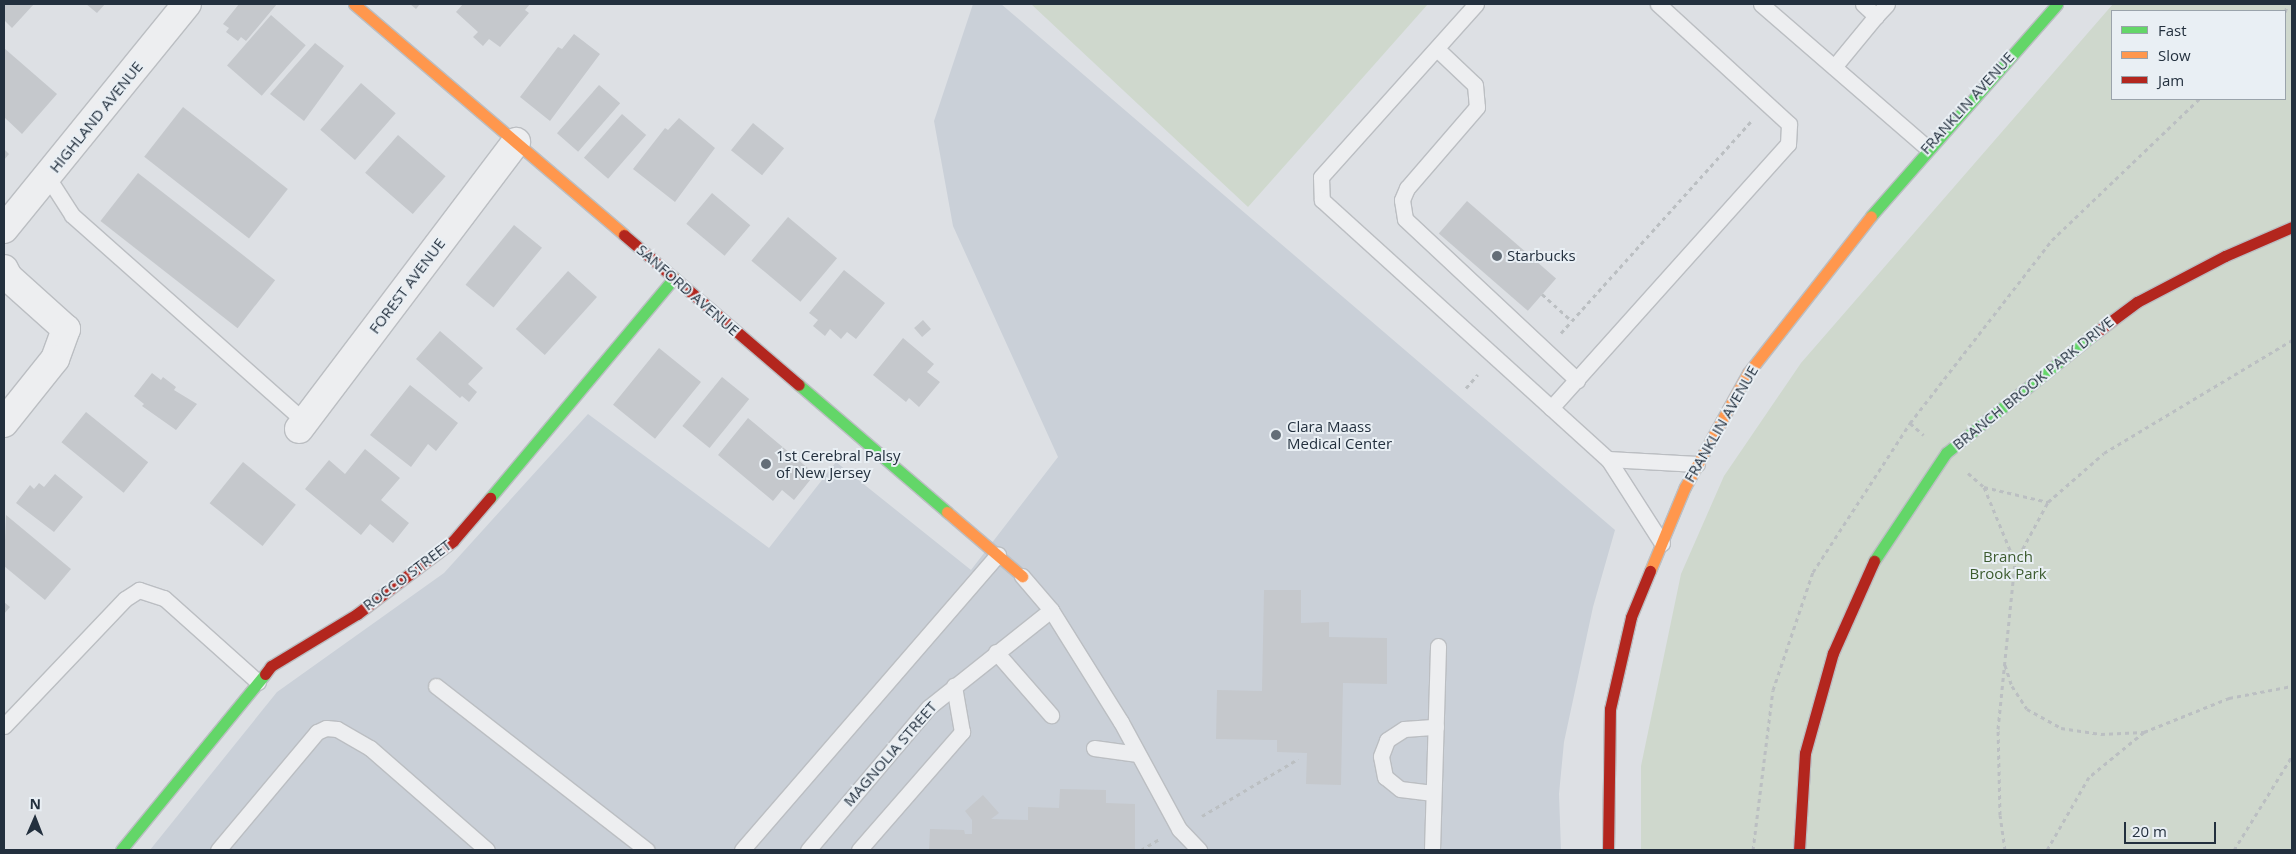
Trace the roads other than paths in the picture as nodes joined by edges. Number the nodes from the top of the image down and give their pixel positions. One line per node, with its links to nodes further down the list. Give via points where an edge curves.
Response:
1 (187, 4): 14 (street, HIGHLAND AVENUE)
2 (354, 4): 12 (street, SANFORD AVENUE)
3 (1476, 4): 10 (lane)
4 (1658, 4): 19 (lane, via 1789,124 1788,144)
5 (1761, 4): 11 (lane)
6 (1863, 4): 9 (lane)
7 (1887, 4): 9 (lane)
8 (2058, 4): 13 (street, FRANKLIN AVENUE)
9 (1876, 16): 11 (lane)
10 (1437, 49): 19 (lane, via 1475,85 1477,107 1407,188 1402,200 1405,219); 20 (lane, via 1321,177 1322,200)
11 (1834, 67): 13 (lane)
12 (516, 142): 18 (street, SANFORD AVENUE); 22 (street, FOREST AVENUE)
13 (1926, 148): 24 (street, FRANKLIN AVENUE, via 1748,373)
14 (47, 176): 16 (street, HIGHLAND AVENUE); 22 (lane, via 72,215)
15 (2292, 227): 50 (street, BRANCH BROOK PARK DRIVE, via 2225,256 2137,302 2068,352 1946,452 1878,552 1833,653 1805,753 1798,810)
16 (4, 229)
17 (4, 269): 21 (street, via 8,277 66,329 55,359)
18 (674, 278): 26 (street, SANFORD AVENUE); 31 (street, ROCCO STREET, via 453,541 357,614 271,666)
19 (1577, 380): 20 (lane)
20 (1551, 408): 23 (lane)
21 (4, 423)
22 (302, 426)
23 (1608, 459): 24 (lane); 25 (lane)
24 (1698, 464): 25 (street, FRANKLIN AVENUE)
25 (1662, 543): 49 (street, FRANKLIN AVENUE, via 1631,617 1610,709)
26 (998, 554): 27 (street, SANFORD AVENUE); 44 (lane)
27 (1022, 576): 28 (lane)
28 (1051, 610): 30 (lane, MAGNOLIA STREET); 38 (lane)
29 (1438, 646): 36 (lane)
30 (996, 652): 33 (lane, MAGNOLIA STREET); 34 (lane)
31 (258, 682): 35 (lane, via 164,598 139,590 125,599); 40 (street, ROCCO STREET)
32 (436, 686): 43 (lane)
33 (954, 686): 45 (lane, MAGNOLIA STREET, via 929,707); 46 (lane, via 962,732)
34 (1051, 715)
35 (4, 726)
36 (1436, 728): 39 (lane); 39 (lane, via 1404,729 1387,740 1381,756 1386,777 1400,789)
37 (1094, 748): 38 (lane)
38 (1138, 754): 47 (lane, via 1179,829)
39 (1432, 793): 48 (lane)
40 (121, 850)
41 (218, 850): 42 (lane, via 317,732 326,728 337,729 370,748)
42 (487, 850)
43 (647, 850)
44 (742, 850)
45 (808, 850)
46 (859, 850)
47 (1199, 850)
48 (1432, 850)
49 (1608, 850)
50 (1799, 850)

